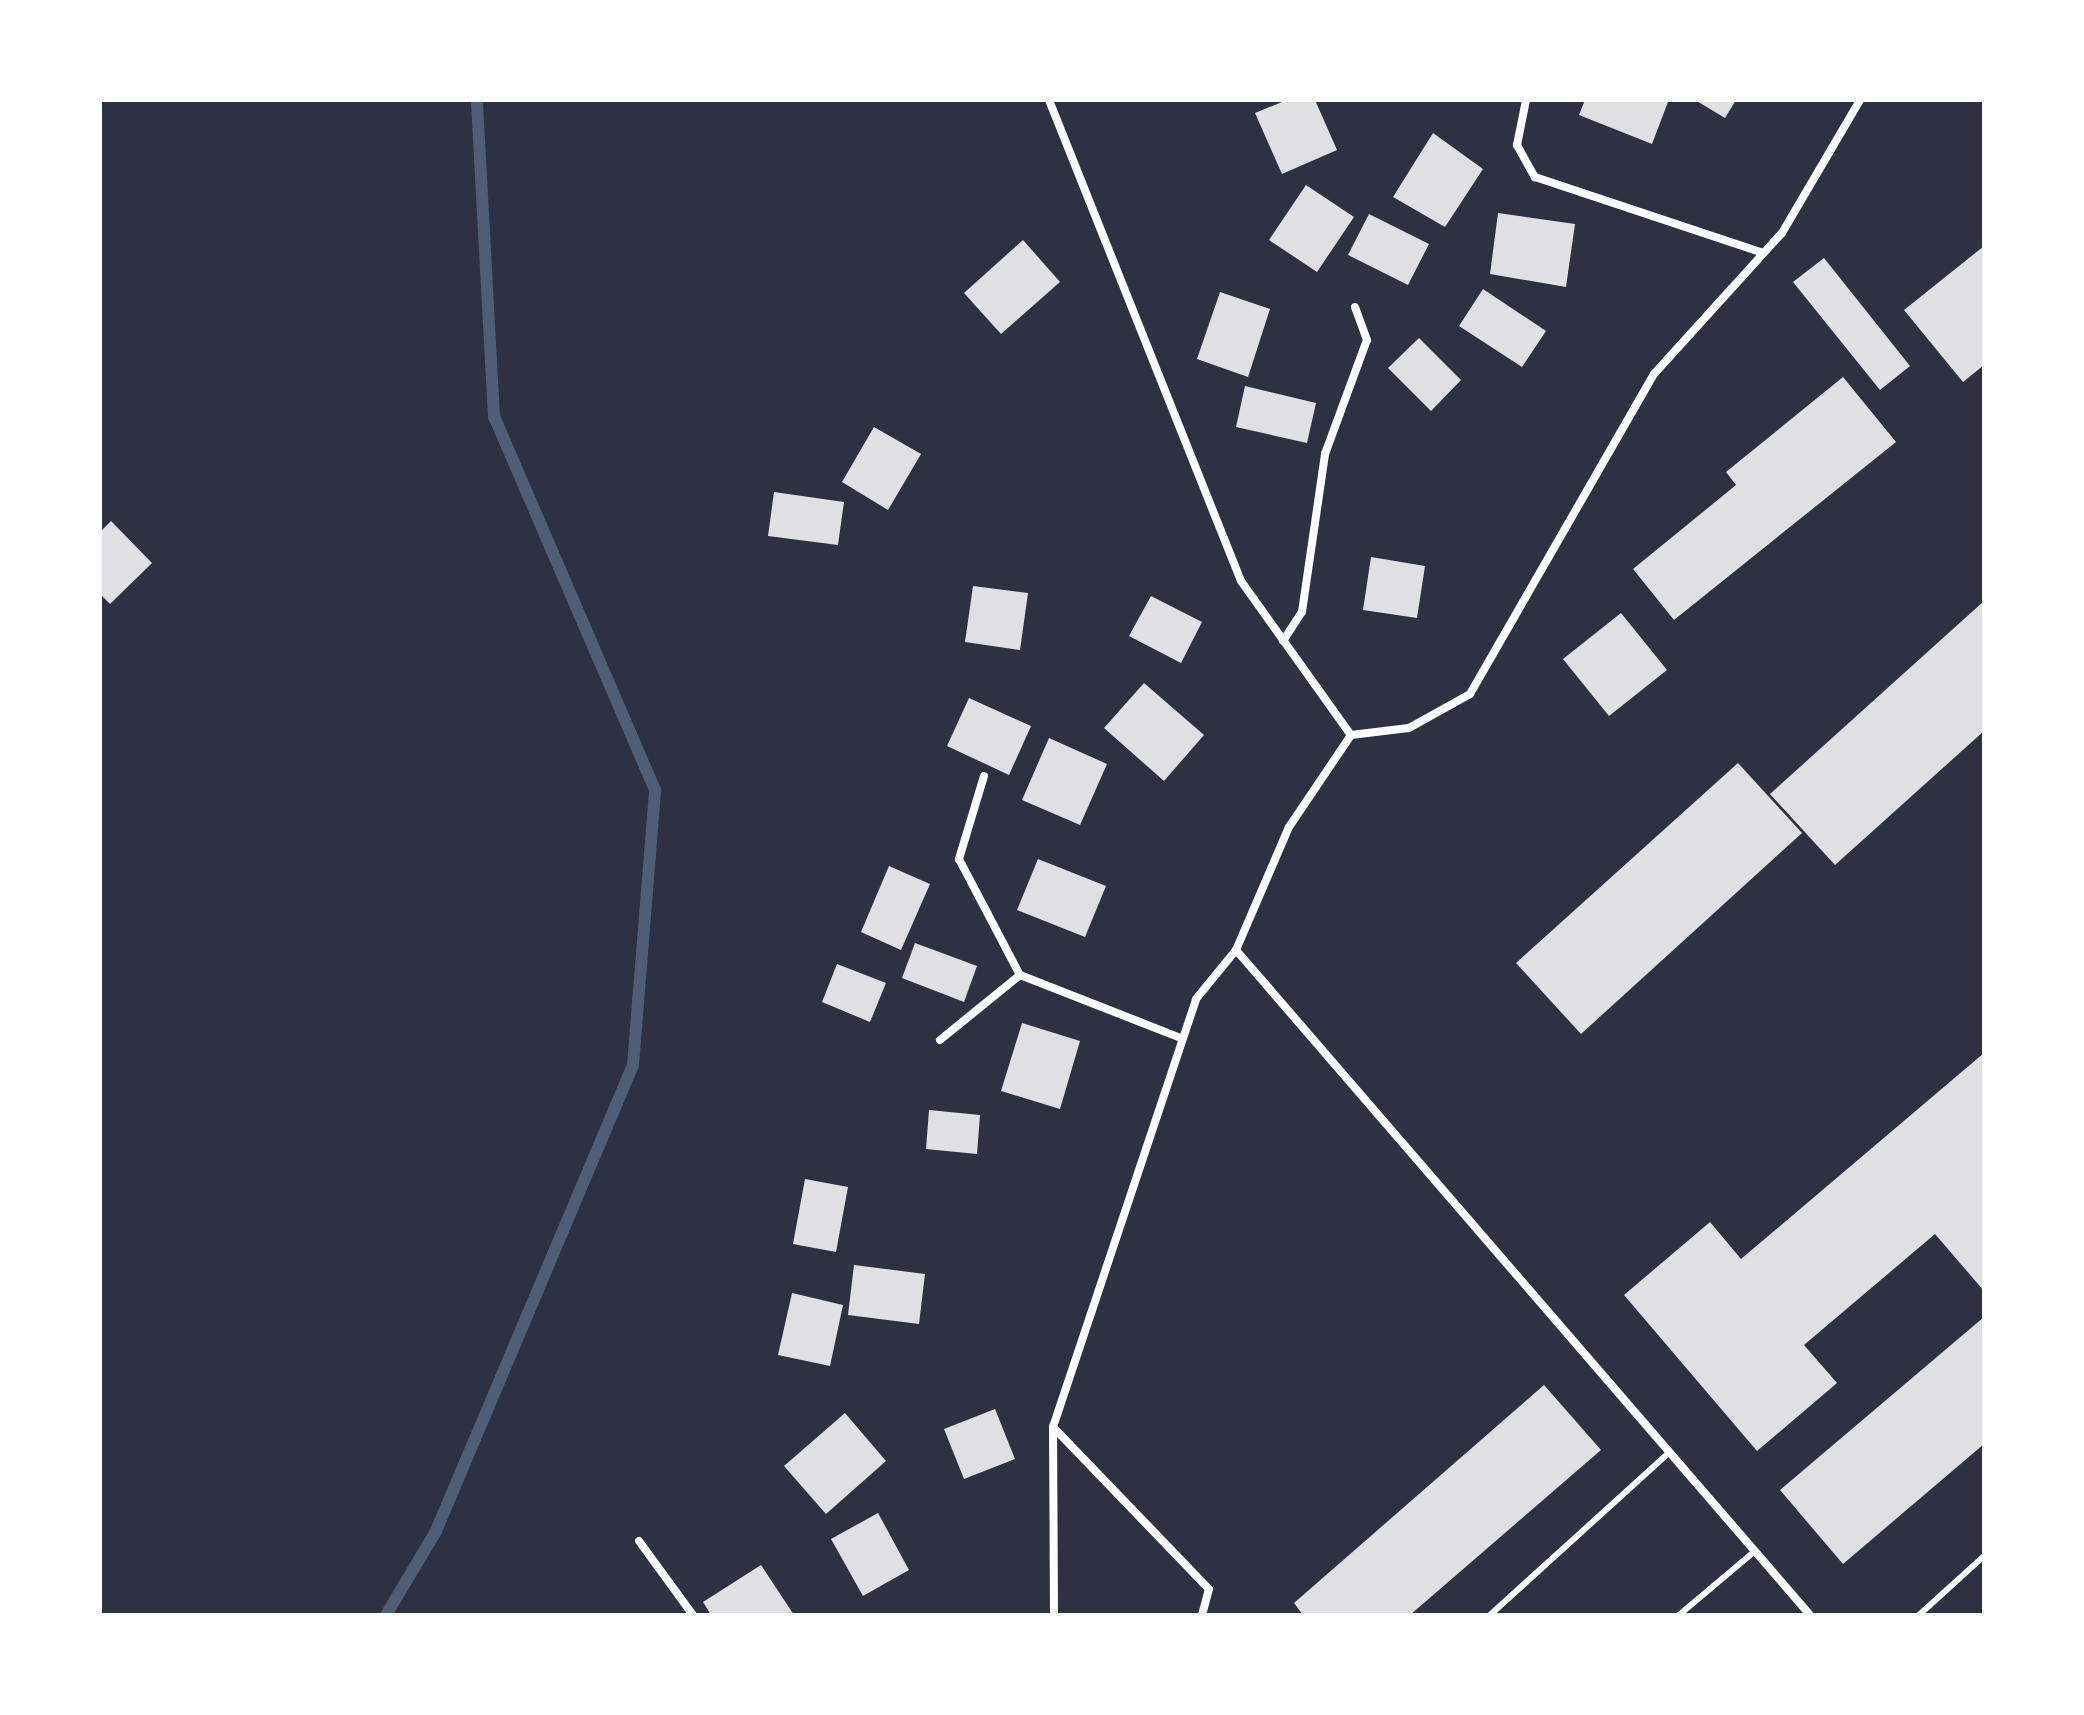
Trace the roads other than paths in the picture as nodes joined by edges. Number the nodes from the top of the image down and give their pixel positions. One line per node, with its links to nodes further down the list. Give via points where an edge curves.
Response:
1 (1049, 100): 6 (street, via 1241,581)
2 (1526, 100): 4 (street, via 1517,145 1535,177)
3 (1860, 100): 4 (street, via 1821,174)
4 (1763, 253): 7 (street, via 1654,374 1470,694 1409,728)
5 (1355, 307): 6 (street, via 1367,340 1325,454 1302,612)
6 (1283, 641): 7 (street)
7 (1351, 735): 9 (street, via 1289,827)
8 (984, 776): 10 (street, via 959,859)
9 (1236, 950): 11 (street, via 1196,999); 14 (street)
10 (1020, 975): 11 (street); 12 (street)
11 (1181, 1038): 13 (street)
12 (940, 1040)
13 (1053, 1427): 19 (street); 20 (street, via 1209,1589)
14 (1670, 1452): 16 (street); 21 (lane)
15 (639, 1541): 18 (street)
16 (1755, 1551): 22 (lane); 23 (street)
17 (1984, 1556): 24 (lane)
18 (693, 1615)
19 (1054, 1615)
20 (1202, 1615)
21 (1490, 1615)
22 (1679, 1615)
23 (1810, 1615)
24 (1919, 1615)

